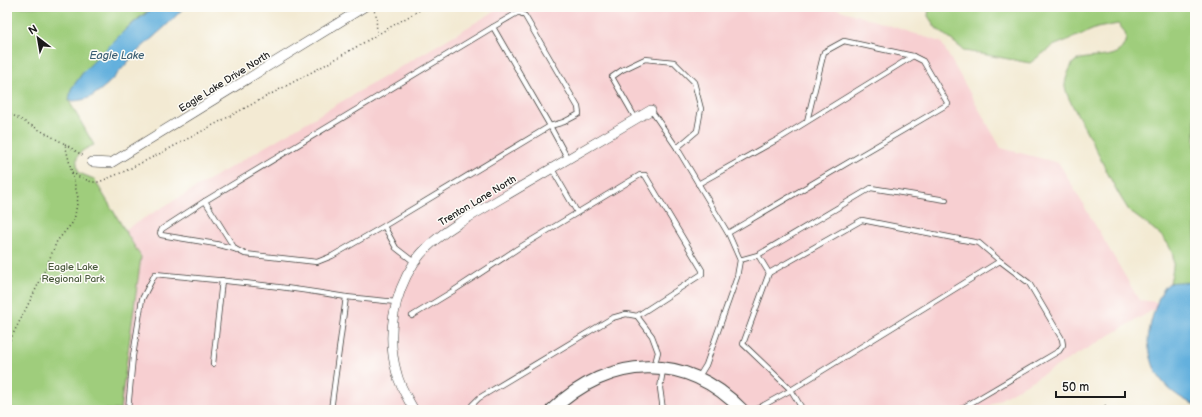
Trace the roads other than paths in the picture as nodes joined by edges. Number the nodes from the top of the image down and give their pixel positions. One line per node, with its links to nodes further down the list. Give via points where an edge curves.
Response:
1 (364, 7): 10 (street, Eagle Lake Drive North, via 111,163)
2 (493, 27): 7 (lane); 7 (lane, via 517,13 525,16 578,107 579,114); 14 (lane)
3 (913, 56): 6 (lane); 6 (lane, via 844,41 824,52); 17 (lane, via 923,62 948,104)
4 (651, 110): 5 (street, Trenton Lane North); 8 (lane)
5 (636, 119): 8 (lane, via 612,77 644,58 674,62 694,82 701,109 697,131); 9 (street, Trenton Lane North)
6 (807, 121): 12 (lane)
7 (550, 126): 9 (lane); 16 (lane)
8 (677, 148): 12 (lane)
9 (568, 159): 11 (street, Trenton Lane North)
10 (92, 162)
11 (552, 169): 15 (lane); 22 (street, Trenton Lane North, via 442,234)
12 (698, 184): 17 (lane)
13 (946, 200): 19 (lane, via 871,188)
14 (206, 201): 18 (lane); 18 (lane, via 162,229 160,233)
15 (578, 212): 27 (lane); 28 (lane, via 640,175 645,175 702,270 702,274)
16 (384, 226): 18 (lane, via 317,262 245,254); 22 (lane, via 396,248)
17 (728, 233): 20 (lane)
18 (235, 249)
19 (758, 255): 20 (lane); 23 (lane)
20 (740, 260): 31 (lane, via 737,277 706,365)
21 (1000, 261): 23 (lane, via 979,243 862,220); 32 (lane); 42 (lane, via 1029,283 1062,339 1063,345 1059,350)
22 (414, 262): 26 (street, Trenton Lane North)
23 (769, 272): 32 (lane, via 743,344)
24 (222, 280): 25 (lane); 29 (lane); 33 (lane, via 155,274 142,299)
25 (346, 297): 26 (lane); 34 (lane)
26 (396, 302): 35 (street, Trenton Lane North, via 392,332 393,353 397,375)
27 (412, 316)
28 (638, 316): 30 (lane, via 652,336 658,352); 36 (lane, via 626,314 612,318 479,398 472,405)
29 (213, 364)
30 (658, 368): 31 (street); 37 (street, via 620,370 598,378 580,387); 38 (lane)
31 (698, 378): 39 (street, via 725,394)
32 (791, 390): 40 (lane); 41 (lane)
33 (128, 410)
34 (331, 410)
35 (414, 410)
36 (472, 410)
37 (552, 410)
38 (663, 410)
39 (742, 410)
40 (755, 410)
41 (803, 410)
42 (959, 410)

